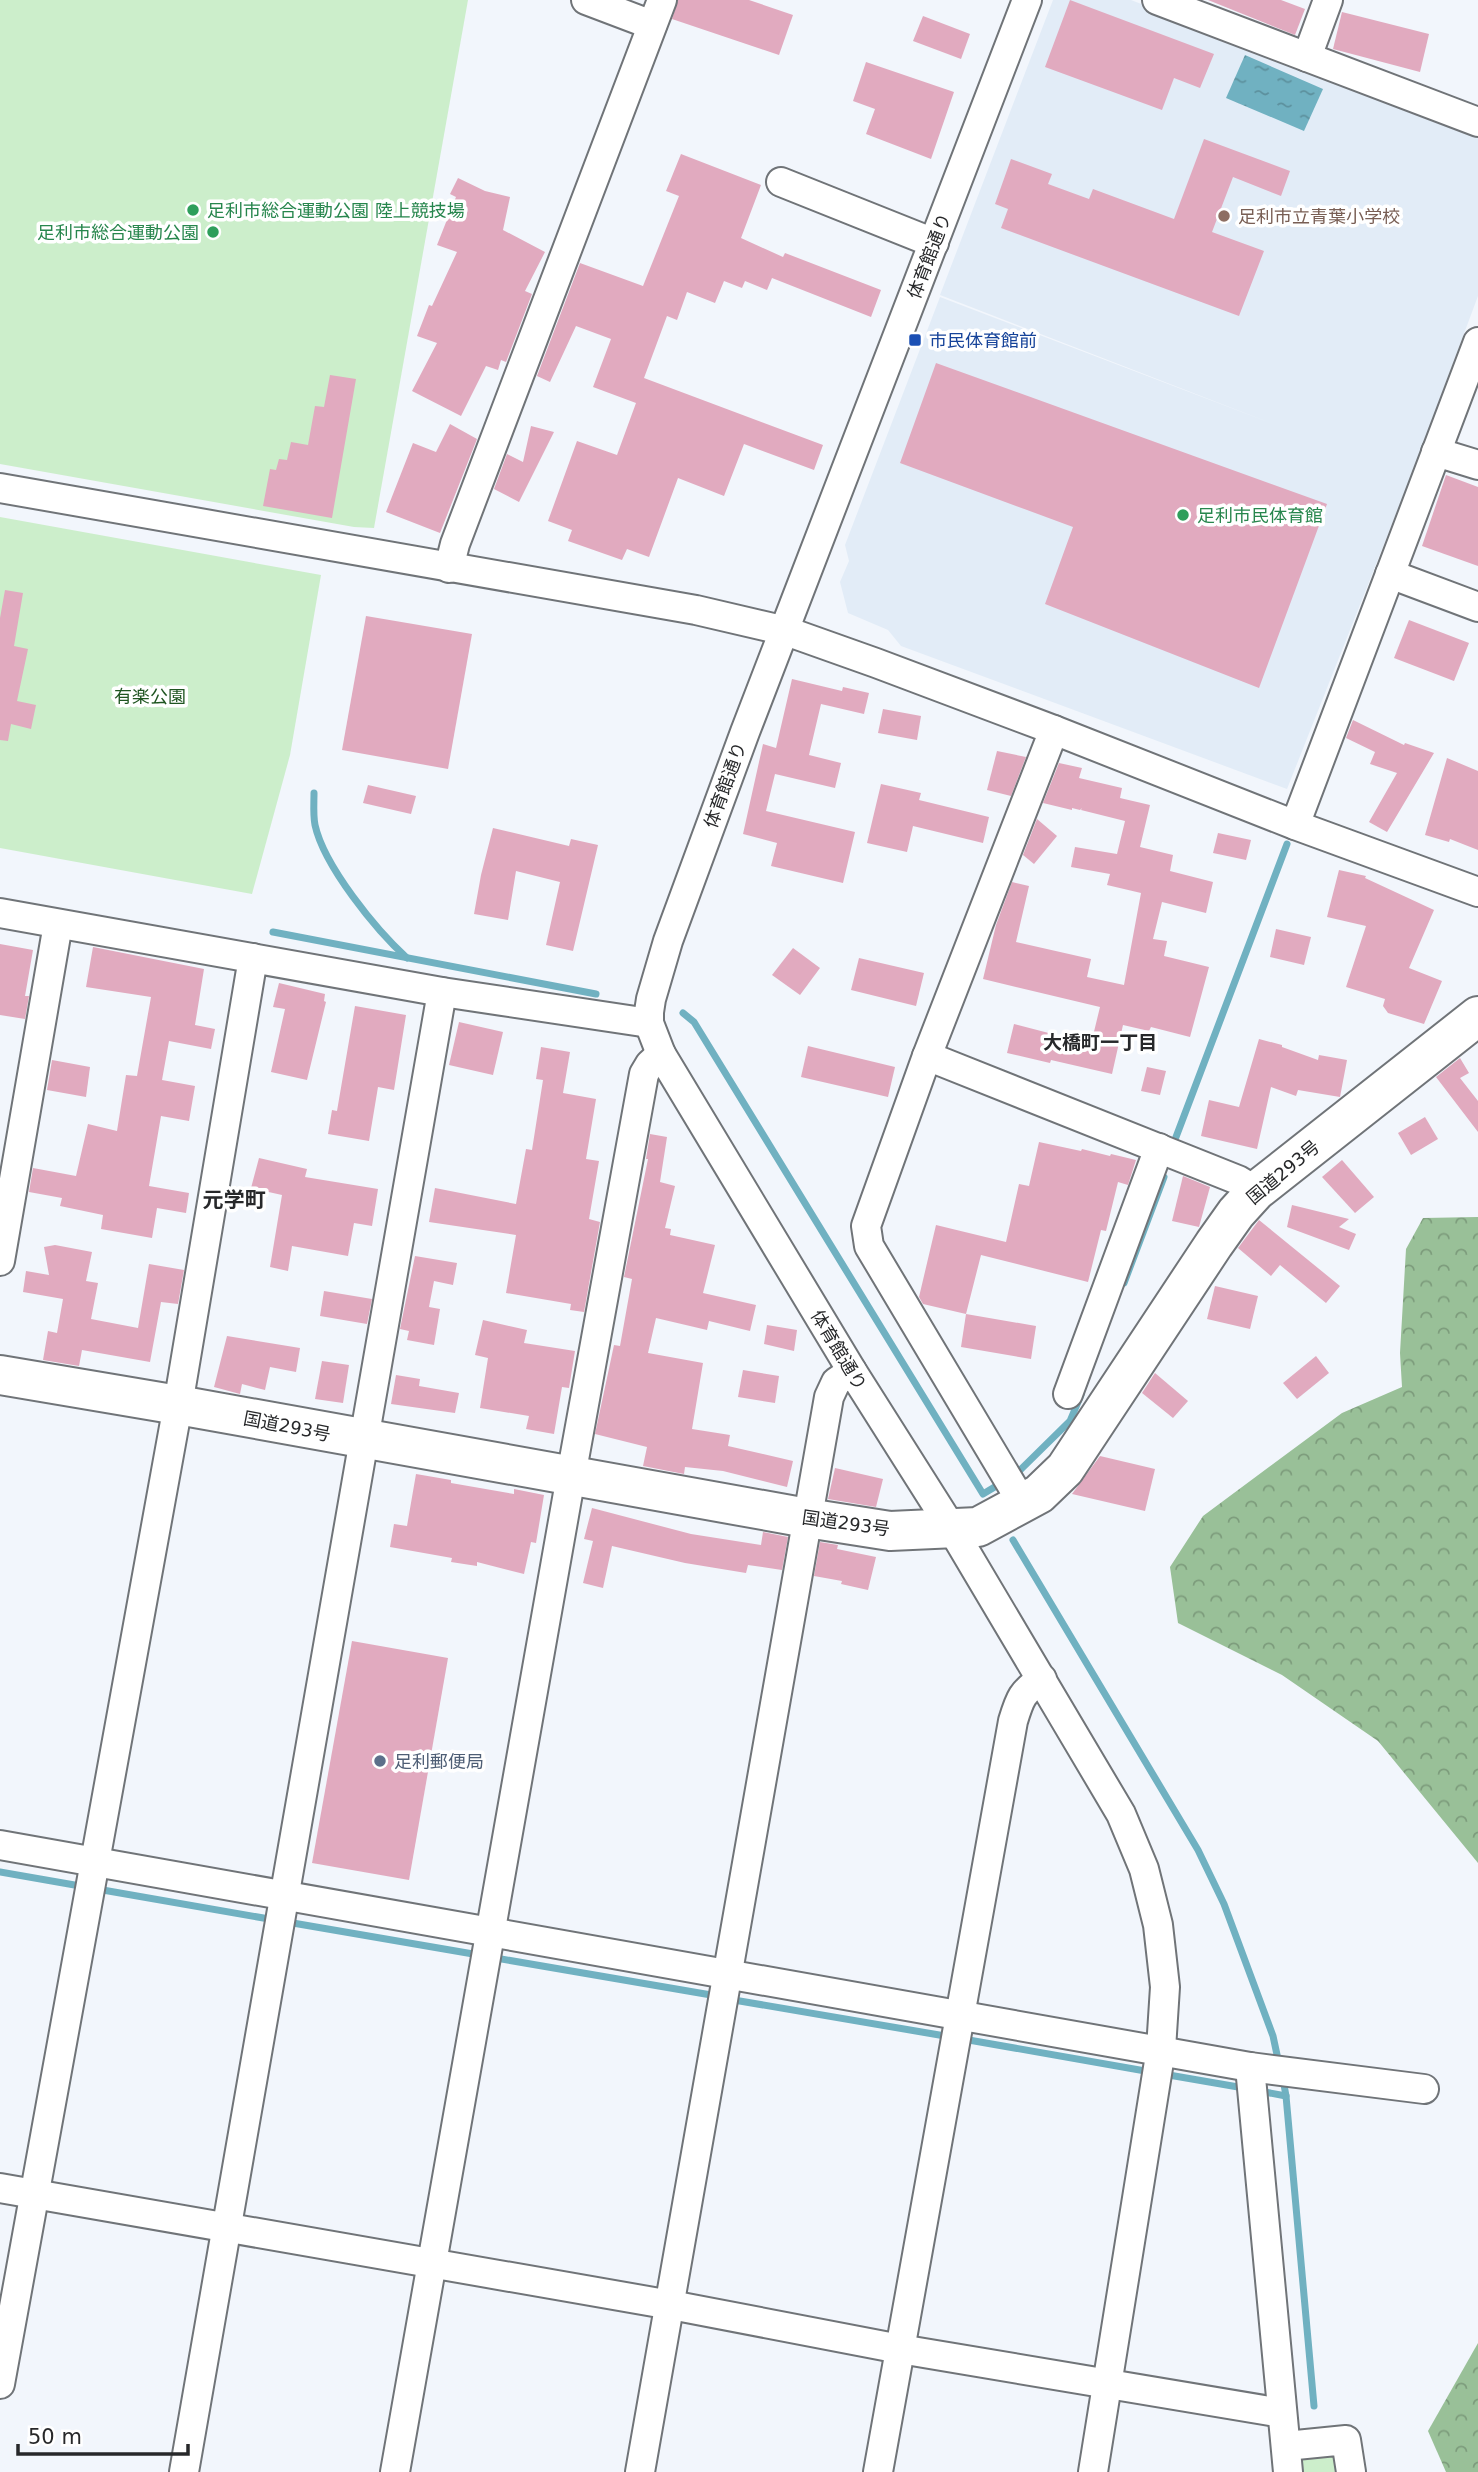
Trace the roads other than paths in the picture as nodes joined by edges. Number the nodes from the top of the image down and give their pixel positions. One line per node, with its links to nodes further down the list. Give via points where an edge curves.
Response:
1 (586, 0): 5 (street)
2 (1027, 0): 9 (street, 体育館通り)
3 (1157, 0): 6 (street)
4 (1328, 0): 6 (street)
5 (657, 13): 14 (street)
6 (1307, 57): 7 (street)
7 (1478, 122)
8 (781, 182): 9 (street)
9 (934, 243): 17 (street, 体育館通り)
10 (1478, 342): 11 (street)
11 (1436, 452): 12 (street); 15 (street)
12 (1478, 465)
13 (0, 488): 14 (street)
14 (449, 568): 17 (street, via 696,610)
15 (1390, 574): 16 (street); 19 (street)
16 (1478, 607)
17 (786, 631): 18 (street); 26 (street, 体育館通り, via 668,941 650,999)
18 (1054, 730): 19 (street); 28 (street)
19 (1295, 825): 20 (street)
20 (1478, 892)
21 (0, 913): 22 (street)
22 (58, 924): 23 (street); 31 (street)
23 (253, 958): 24 (street); 35 (street)
24 (442, 992): 26 (street); 36 (street)
25 (1478, 1016): 30 (highway, 国道293号)
26 (649, 1023): 27 (street, 体育館通り)
27 (662, 1054): 32 (street, 体育館通り); 37 (street, via 644,1074)
28 (927, 1055): 29 (street); 38 (street, via 869,1214 869,1246)
29 (1159, 1148): 30 (street); 34 (street)
30 (1255, 1191): 38 (highway, 国道293号, via 1214,1244 1065,1469)
31 (0, 1261)
32 (852, 1371): 39 (street, via 836,1382 829,1397); 40 (street, 体育館通り)
33 (0, 1375): 35 (highway, 国道293号)
34 (1068, 1394)
35 (178, 1405): 36 (highway, 国道293号); 43 (street)
36 (364, 1440): 37 (highway, 国道293号); 44 (street)
37 (571, 1476): 39 (highway, 国道293号); 45 (street)
38 (1023, 1504): 40 (highway, 国道293号, via 978,1527)
39 (807, 1518): 40 (highway, 国道293号, via 890,1531); 46 (street)
40 (952, 1529): 41 (street, 体育館通り)
41 (1042, 1679): 47 (street, via 1019,1699 1013,1721); 48 (street, 体育館通り, via 1121,1814 1144,1869 1163,1956)
42 (0, 1844): 43 (street)
43 (94, 1861): 44 (street); 52 (street)
44 (284, 1897): 45 (street); 53 (street)
45 (492, 1931): 46 (street); 54 (street)
46 (727, 1975): 47 (street); 55 (street)
47 (960, 2015): 48 (street); 56 (street)
48 (1161, 2049): 49 (street); 57 (street, 体育館通り)
49 (1257, 2067): 50 (street); 59 (street)
50 (1424, 2089)
51 (0, 2188): 52 (street)
52 (36, 2193): 53 (street); 58 (street)
53 (227, 2226): 54 (street); 61 (street)
54 (432, 2263): 55 (street); 62 (street)
55 (671, 2305): 56 (street); 63 (street)
56 (900, 2349): 57 (street); 64 (street)
57 (1108, 2382): 59 (street); 65 (street, 体育館通り)
58 (0, 2384)
59 (1282, 2413): 60 (street)
60 (1287, 2459): 66 (street, via 1346,2440)
61 (184, 2472)
62 (395, 2472)
63 (640, 2472)
64 (878, 2472)
65 (1093, 2472)
66 (1351, 2472)

